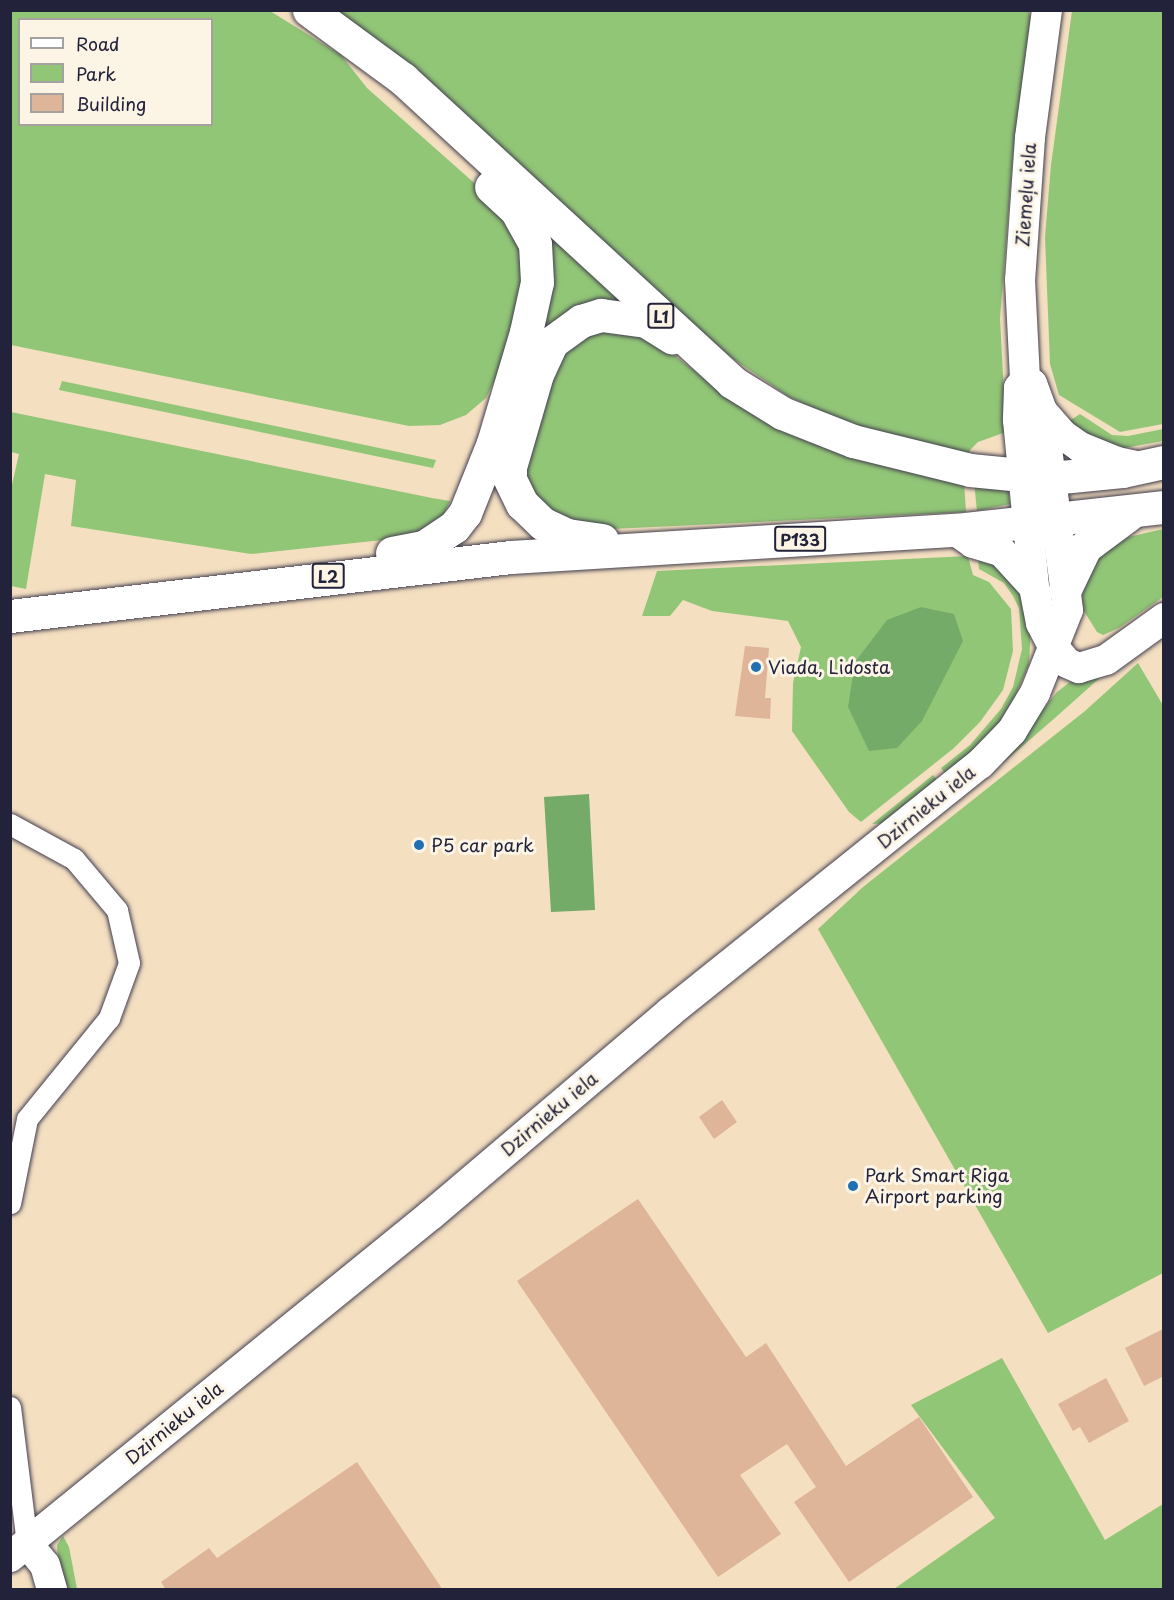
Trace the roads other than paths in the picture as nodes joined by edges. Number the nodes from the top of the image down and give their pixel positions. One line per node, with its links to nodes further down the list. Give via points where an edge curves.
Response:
1 (309, 10): 3 (main road, L1)
2 (1047, 10): 5 (street, Ziemeļu iela, via 1022,217 1020,280)
3 (358, 47): 4 (main road, L1, via 403,79); 14 (main road, via 387,90 516,210 535,244 537,282 496,432 465,513 454,527 424,548 235,572)
4 (705, 356): 8 (main road, L1, via 732,382 782,413 822,431 906,457); 12 (main road, P133, via 646,321 602,315 564,330 544,354 510,467 522,504 543,524 567,534)
5 (1025, 380): 6 (street, Ziemeļu iela, via 1032,384); 8 (street, Ziemeļu iela, via 1018,399)
6 (1042, 411): 7 (street, via 1080,447 1106,459); 8 (street, Ziemeļu iela)
7 (1152, 464): 8 (main road)
8 (1037, 477): 10 (street, Dzirnieku iela)
9 (1148, 510): 10 (main road, P133); 13 (main road, via 1107,528 1078,555 1072,582)
10 (1041, 522): 11 (main road, P133); 13 (street, Dzirnieku iela)
11 (955, 530): 12 (main road, P133); 13 (street, via 973,543 1002,552)
12 (646, 549): 14 (main road, L2, via 387,569)
13 (1049, 588): 17 (street, Dzirnieku iela, via 1068,610 1065,627)
14 (192, 593): 15 (main road, L2)
15 (10, 616)
16 (1164, 618): 17 (street, via 1129,640 1101,647)
17 (1052, 645): 21 (street, Dzirnieku iela, via 1048,664 1012,731 980,764 670,1012 432,1214)
18 (10, 824): 19 (street, via 75,860 117,910 129,963 109,1018 27,1119)
19 (10, 1203)
20 (10, 1407): 21 (street)
21 (19, 1550): 22 (street, via 45,1565)
22 (52, 1590)

